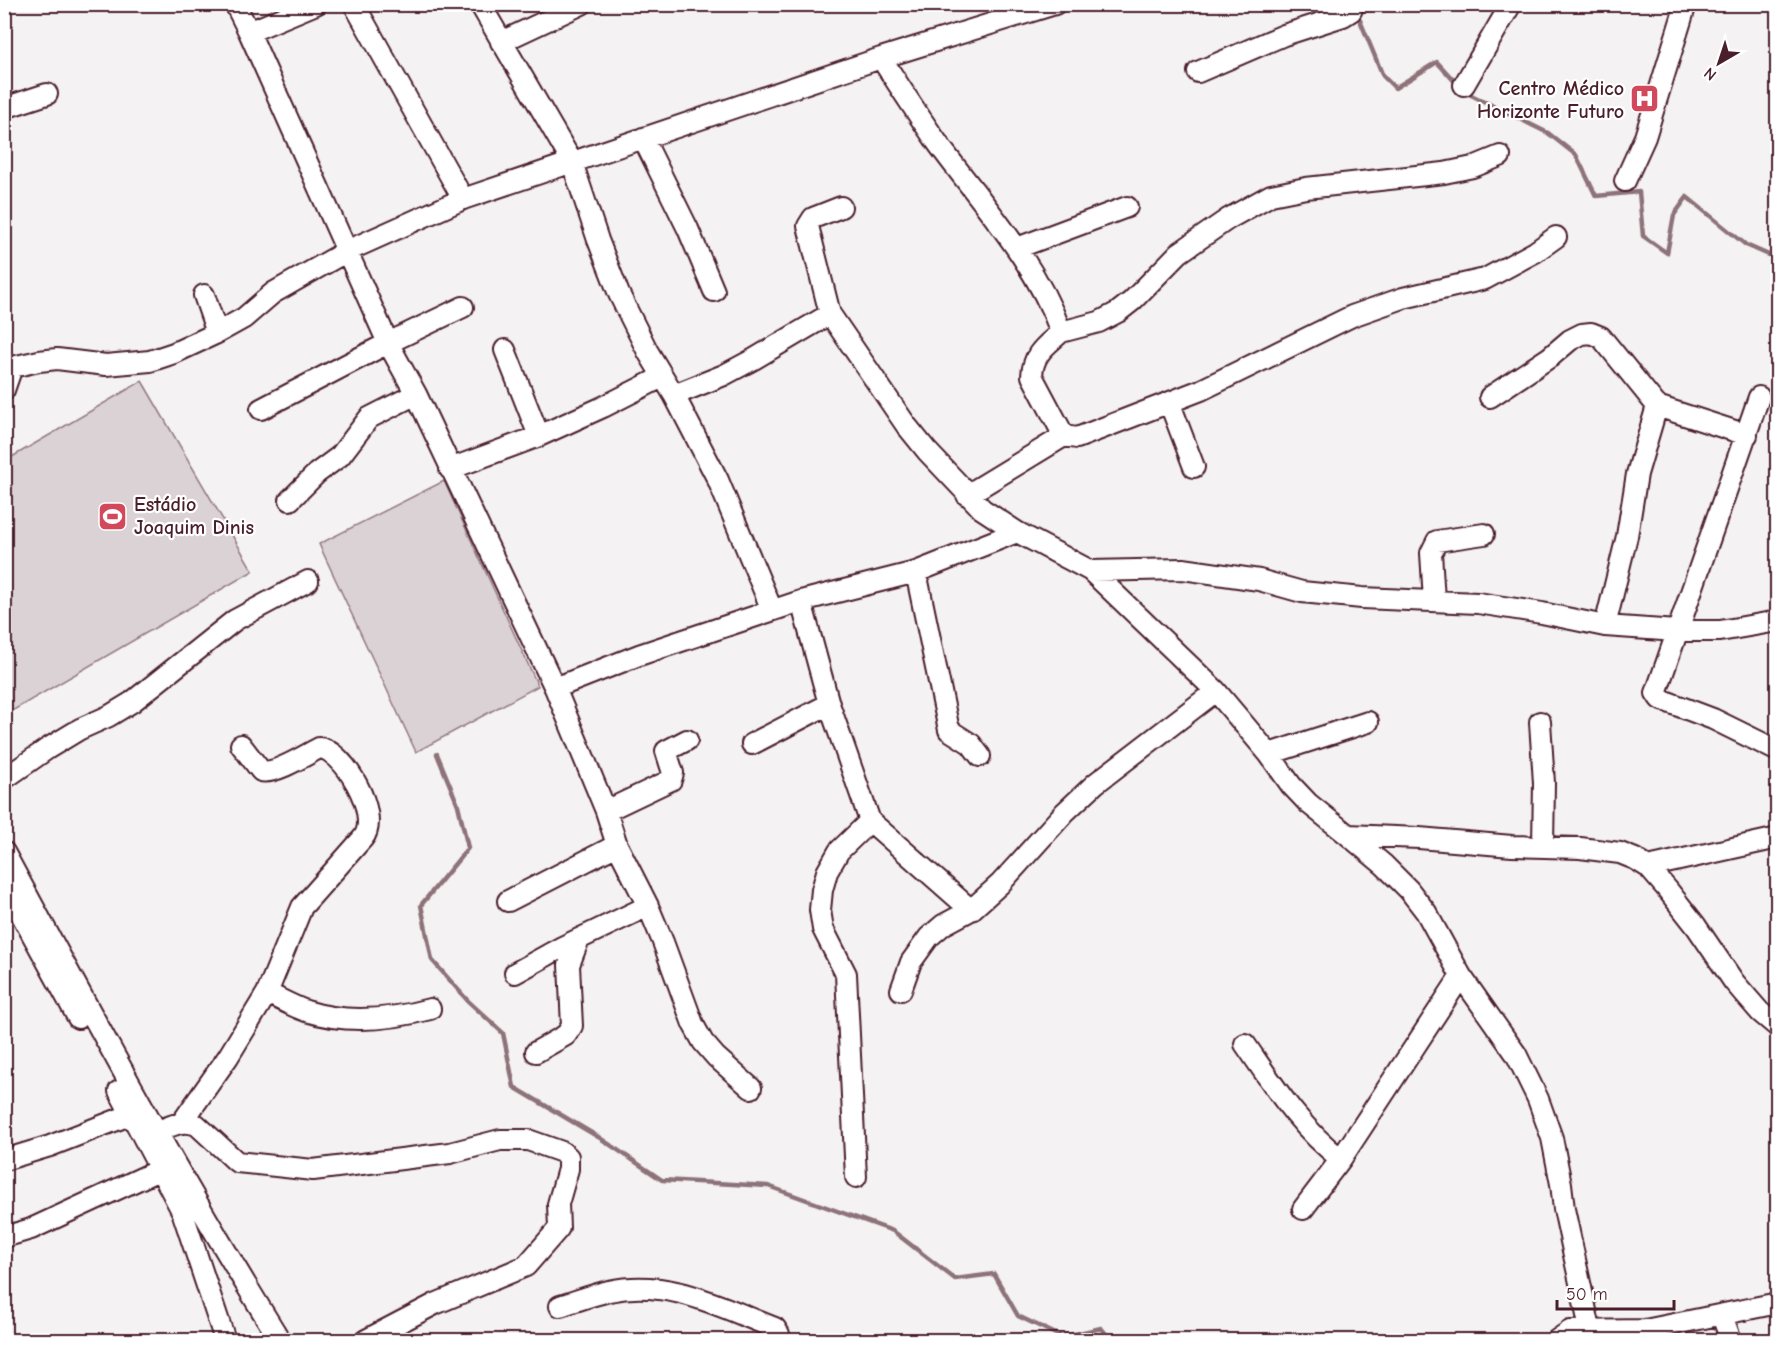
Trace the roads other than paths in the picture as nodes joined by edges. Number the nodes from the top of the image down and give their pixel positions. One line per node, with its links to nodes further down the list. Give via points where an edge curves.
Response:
1 (235, 4): 10 (street)
2 (316, 4): 10 (street)
3 (354, 4): 21 (street)
4 (480, 4): 11 (street)
5 (582, 4): 11 (street)
6 (1056, 4): 12 (street)
7 (1354, 4): 13 (street, via 1352,11 1343,16 1284,35)
8 (1511, 4): 14 (street)
9 (1686, 4): 20 (street, via 1652,116)
10 (249, 32): 26 (street)
11 (501, 42): 19 (street)
12 (881, 58): 17 (street); 25 (street, via 938,143)
13 (1198, 72)
14 (1464, 86)
15 (47, 94): 16 (street)
16 (4, 108)
17 (643, 138): 19 (street); 27 (street)
18 (1500, 156): 31 (street, via 1444,173 1272,195 1179,253 1118,312 1099,322)
19 (572, 162): 21 (street); 36 (street, via 619,294)
20 (1625, 181)
21 (463, 199): 26 (street)
22 (841, 207): 30 (street, via 813,218 808,226)
23 (1127, 207): 25 (street)
24 (1556, 237): 42 (street, via 1485,279 1403,298 1352,316)
25 (1017, 248): 31 (street, via 1041,284)
26 (347, 251): 32 (street, via 273,293 244,318); 33 (street)
27 (714, 291)
28 (204, 295): 32 (street)
29 (463, 308): 33 (street)
30 (830, 314): 39 (street, via 724,375); 50 (street, via 906,425)
31 (1061, 332): 47 (street, via 1036,356 1032,376)
32 (217, 333): 35 (street, via 150,361 106,365 57,360)
33 (388, 343): 38 (street); 44 (street)
34 (505, 350): 46 (street)
35 (8, 366): 37 (street)
36 (662, 377): 39 (street); 46 (street)
37 (4, 390)
38 (416, 394): 49 (street); 51 (street, via 369,418 340,456)
39 (674, 395): 59 (street, via 718,480)
40 (1490, 397): 43 (street, via 1570,340 1591,333 1601,337)
41 (1759, 397): 45 (street)
42 (1170, 404): 47 (street, via 1077,438); 48 (street)
43 (1657, 406): 45 (street); 61 (street, via 1637,474)
44 (261, 409)
45 (1747, 435): 62 (street)
46 (539, 436): 49 (street)
47 (1064, 436): 50 (street)
48 (1194, 467)
49 (450, 469): 63 (street)
50 (967, 495): 52 (street)
51 (290, 500)
52 (1017, 532): 54 (street); 55 (street)
53 (1484, 534): 57 (street, via 1437,542 1431,553)
54 (1091, 571): 57 (street, via 1183,569 1259,580 1302,592); 64 (street)
55 (916, 572): 58 (street); 73 (street, via 949,730 971,744)
56 (308, 580): 74 (street, via 235,620 132,702 80,729)
57 (1434, 600): 61 (street, via 1510,608)
58 (801, 601): 59 (street); 65 (street)
59 (772, 610): 63 (street)
60 (1778, 621): 62 (street, via 1720,631)
61 (1605, 626): 62 (street)
62 (1677, 631): 71 (street, via 1656,693 1659,698)
63 (555, 688): 75 (street)
64 (1216, 691): 72 (street); 86 (street, via 1096,783)
65 (830, 704): 69 (street); 76 (street)
66 (1368, 722): 72 (street)
67 (1540, 723): 80 (street)
68 (687, 740): 75 (street, via 666,752 673,773 671,780)
69 (752, 744)
70 (241, 745): 91 (street, via 264,772 325,748 339,759 360,789 369,817 367,834 302,907)
71 (1778, 751)
72 (1269, 754): 77 (street, via 1308,803)
73 (980, 756)
74 (4, 779)
75 (606, 811): 79 (street)
76 (870, 821): 86 (street); 103 (street, via 839,851 827,872 820,910 823,929 846,974)
77 (1348, 835): 80 (street); 89 (street, via 1409,890 1426,912)
78 (1778, 838): 82 (street)
79 (617, 845): 84 (street); 85 (street)
80 (1543, 845): 82 (street, via 1620,853)
81 (4, 852): 99 (street, via 113,1056)
82 (1648, 867): 93 (street, via 1696,926 1734,982)
83 (4, 883): 97 (street)
84 (508, 901)
85 (648, 906): 87 (street); 96 (street, via 703,1042)
86 (970, 910): 90 (street, via 929,938 911,962)
87 (579, 939): 88 (street); 95 (street, via 569,965 572,1026 566,1035)
88 (515, 974)
89 (1461, 976): 100 (street); 110 (street, via 1516,1054 1538,1099 1552,1138)
90 (901, 990)
91 (267, 993): 92 (street, via 308,1011 339,1018 364,1020); 98 (street)
92 (430, 1009)
93 (1778, 1027)
94 (1245, 1044): 100 (street, via 1290,1108)
95 (536, 1052)
96 (751, 1088)
97 (132, 1114): 101 (street); 102 (street)
98 (183, 1121): 99 (street); 114 (street, via 197,1125 237,1162 313,1170 450,1153 500,1140 528,1140 568,1157 557,1210 559,1228 526,1266 435,1305)
99 (158, 1131): 109 (street)
100 (1341, 1159): 104 (street)
101 (4, 1160)
102 (161, 1169): 105 (street, via 31,1229); 111 (street, via 191,1234)
103 (856, 1177)
104 (1304, 1209)
105 (4, 1237)
106 (1778, 1303): 108 (street)
107 (560, 1306): 115 (street, via 611,1290 666,1289 775,1328)
108 (1722, 1316): 110 (street, via 1645,1330); 117 (street)
109 (265, 1317): 112 (street); 113 (street)
110 (1590, 1329): 116 (street, via 1570,1330)
111 (225, 1340)
112 (268, 1341)
113 (280, 1341)
114 (366, 1341)
115 (779, 1341)
116 (1557, 1341)
117 (1731, 1341)

